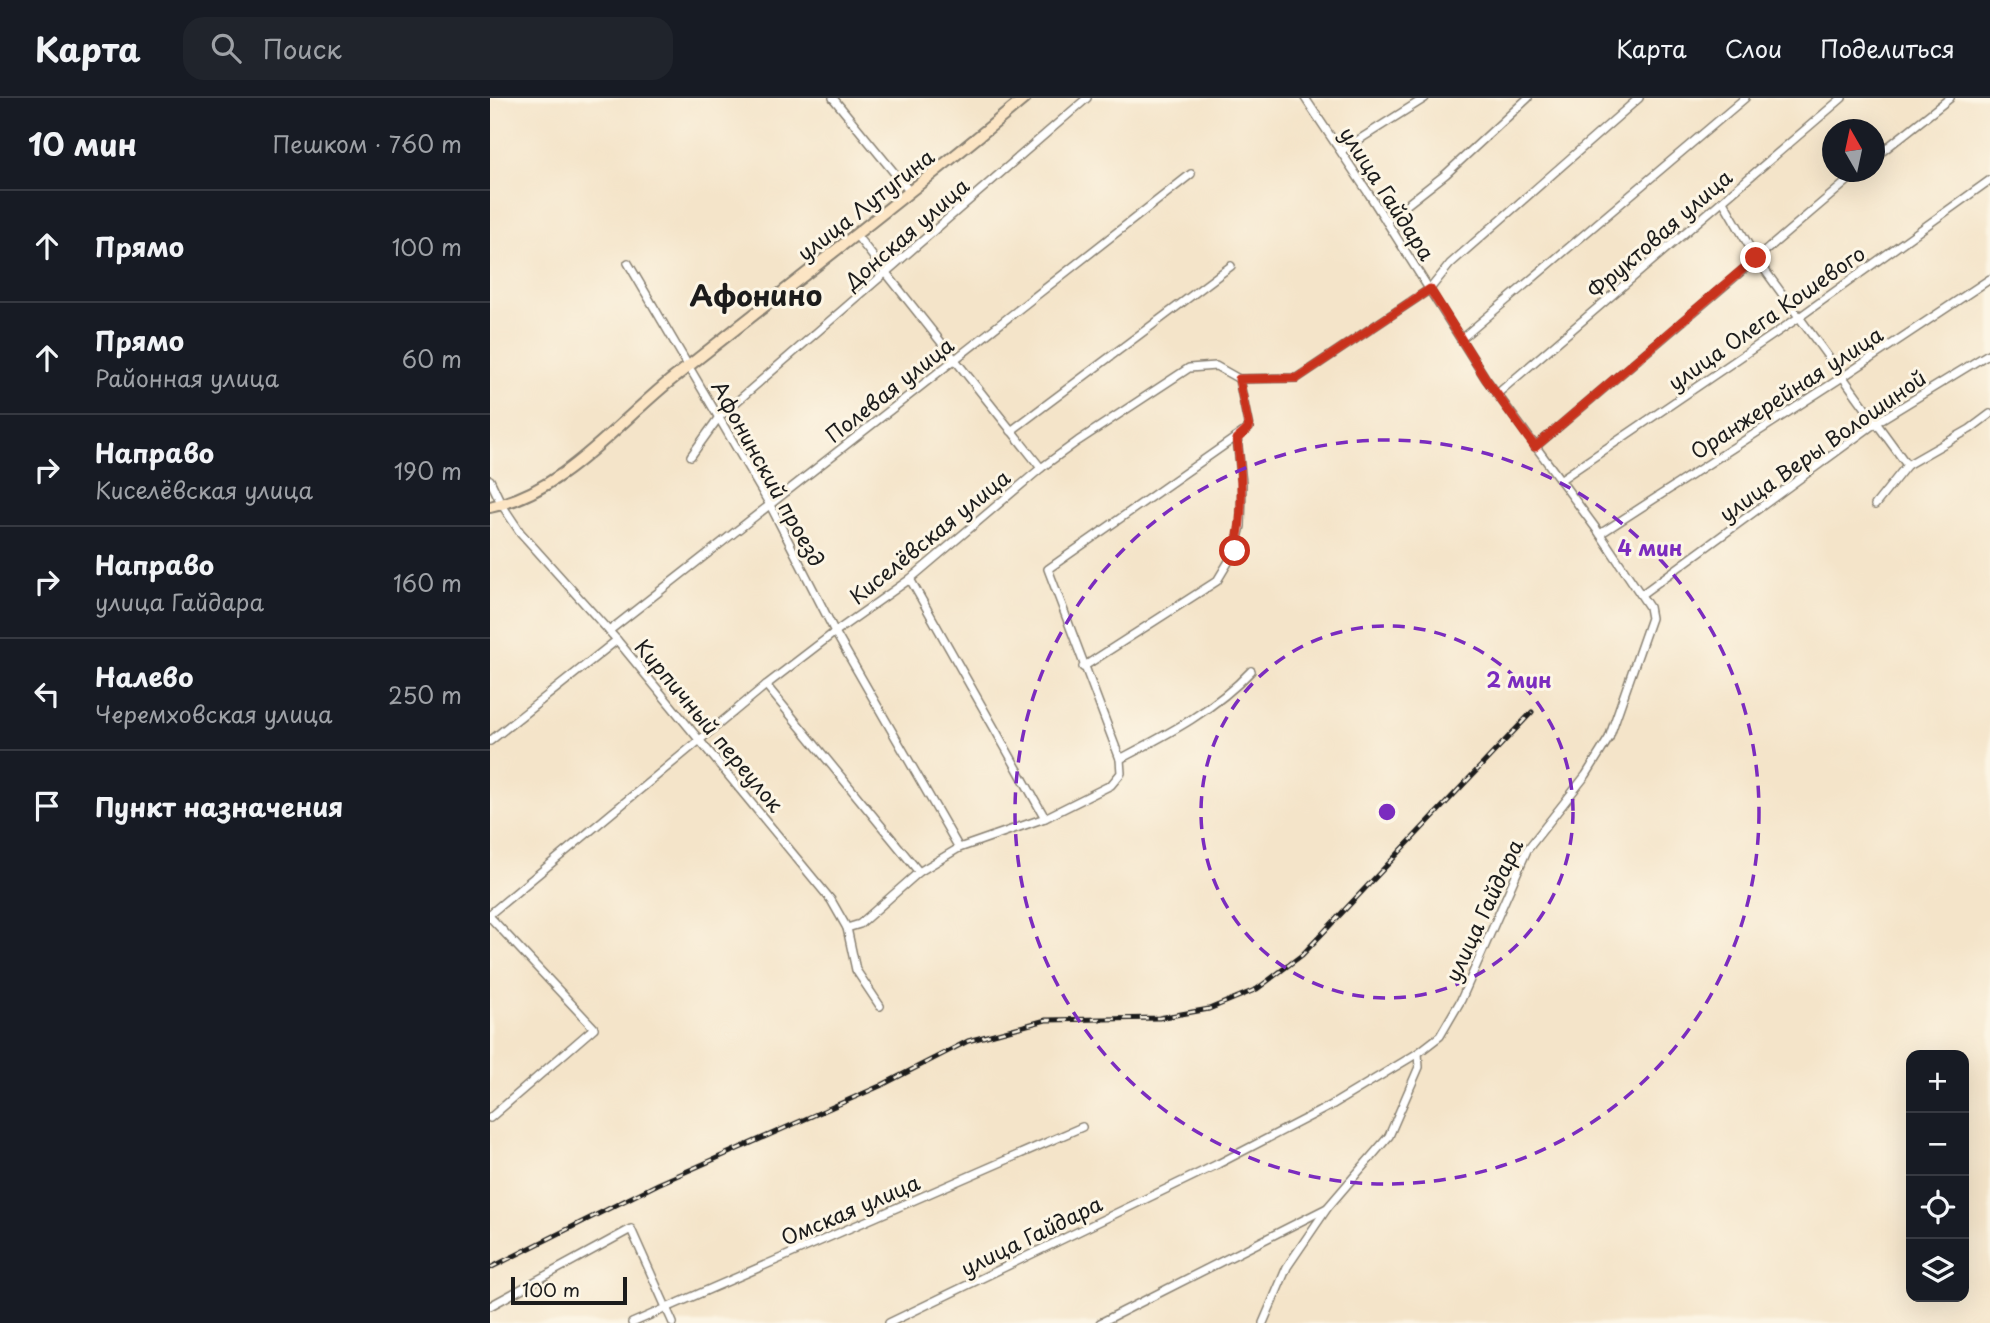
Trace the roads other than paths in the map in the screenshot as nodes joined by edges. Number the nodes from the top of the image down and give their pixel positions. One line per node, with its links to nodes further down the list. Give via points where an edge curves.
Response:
1 (833, 98): 16 (street)
2 (1025, 98): 16 (main road, улица Лутугина)
3 (1087, 98): 23 (street, Донская улица)
4 (1305, 98): 12 (street, улица Гайдара)
5 (1425, 98): 12 (street)
6 (1528, 98): 18 (street, via 1446,174)
7 (1639, 98): 25 (street, Киселёвская улица, via 1450,264)
8 (1745, 98): 27 (street)
9 (1842, 98): 17 (street, Фруктовая улица)
10 (1950, 98): 11 (street)
11 (1885, 149)
12 (1340, 151): 18 (street, улица Гайдара)
13 (1191, 174): 29 (street, Полевая улица)
14 (1990, 180): 26 (street, улица Олега Кошевого)
15 (1846, 182): 20 (street)
16 (910, 192): 19 (main road, улица Лутугина)
17 (1723, 201): 20 (street); 33 (street, Фруктовая улица)
18 (1386, 221): 25 (street, улица Гайдара)
19 (856, 236): 23 (street); 30 (main road, улица Лутугина)
20 (1756, 258): 26 (street); 39 (street)
21 (628, 263): 30 (street, Афонинский проезд)
22 (1231, 266): 37 (street)
23 (886, 274): 29 (street); 35 (street, Донская улица)
24 (1990, 279): 31 (street, Оранжерейная улица)
25 (1430, 289): 27 (street, улица Гайдара); 32 (street, Киселёвская улица, via 1297,378)
26 (1798, 318): 31 (street); 44 (street, улица Олега Кошевого)
27 (1461, 339): 33 (street, улица Гайдара)
28 (1990, 353): 36 (street, улица Веры Волошиной)
29 (954, 360): 37 (street); 46 (street, Полевая улица)
30 (689, 367): 35 (street, Афонинский проезд); 45 (main road, улица Лутугина, via 576,463 532,494)
31 (1844, 376): 36 (street); 49 (street, Оранжерейная улица)
32 (1239, 379): 38 (street, via 1249,428); 42 (street, Киселёвская улица, via 1216,366 1189,368)
33 (1497, 394): 39 (street, улица Гайдара)
34 (1990, 414): 41 (street)
35 (719, 418): 40 (street, Донская улица); 46 (street, Афонинский проезд)
36 (1877, 422): 41 (street); 51 (street, улица Веры Волошиной)
37 (1011, 430): 42 (street)
38 (1237, 439): 55 (street, via 1241,526 1235,551 1217,580); 55 (street, via 1048,569)
39 (1535, 447): 44 (street, улица Гайдара)
40 (691, 456)
41 (1907, 465): 47 (street)
42 (1041, 468): 50 (street, Киселёвская улица)
43 (490, 480): 45 (street, Кирпичный переулок)
44 (1560, 480): 49 (street, улица Гайдара)
45 (502, 505): 48 (main road, улица Лутугина); 52 (street, Кирпичный переулок, via 520,533)
46 (769, 505): 52 (street, Полевая улица); 53 (street, Афонинский проезд)
47 (1875, 505)
48 (490, 507)
49 (1600, 534): 51 (street, улица Гайдара)
50 (910, 579): 53 (street, Киселёвская улица); 61 (street)
51 (1642, 594): 67 (street, улица Гайдара, via 1651,618 1609,738 1527,850 1461,1000 1440,1036)
52 (608, 631): 54 (street, Кирпичный переулок)
53 (835, 632): 57 (street, Киселёвская улица); 62 (street, Афонинский проезд)
54 (617, 640): 58 (street, Кирпичный переулок); 59 (street)
55 (1083, 667): 60 (street)
56 (1251, 671): 60 (street, via 1214,703)
57 (766, 685): 58 (street, Киселёвская улица); 63 (street)
58 (700, 740): 64 (street, Киселёвская улица); 65 (street, Кирпичный переулок, via 831,900)
59 (490, 741)
60 (1120, 759): 61 (street, via 1121,773 1111,785)
61 (1045, 818): 62 (street)
62 (959, 848): 63 (street)
63 (919, 872): 65 (street, via 860,924)
64 (490, 916): 68 (street, via 594,1028)
65 (847, 928): 66 (street, Кирпичный переулок, via 856,970)
66 (880, 1006)
67 (1418, 1053): 70 (street, via 1419,1067 1389,1136); 73 (street, улица Гайдара, via 1330,1106)
68 (490, 1118)
69 (1082, 1127): 72 (street, Омская улица)
70 (1328, 1207): 77 (street); 78 (street, via 1287,1267)
71 (490, 1306): 72 (street, via 631,1229)
72 (666, 1308): 74 (street, Омская улица); 75 (street)
73 (904, 1320): 76 (street, улица Гайдара)
74 (632, 1323)
75 (673, 1323)
76 (889, 1323)
77 (1100, 1323)
78 (1263, 1323)

